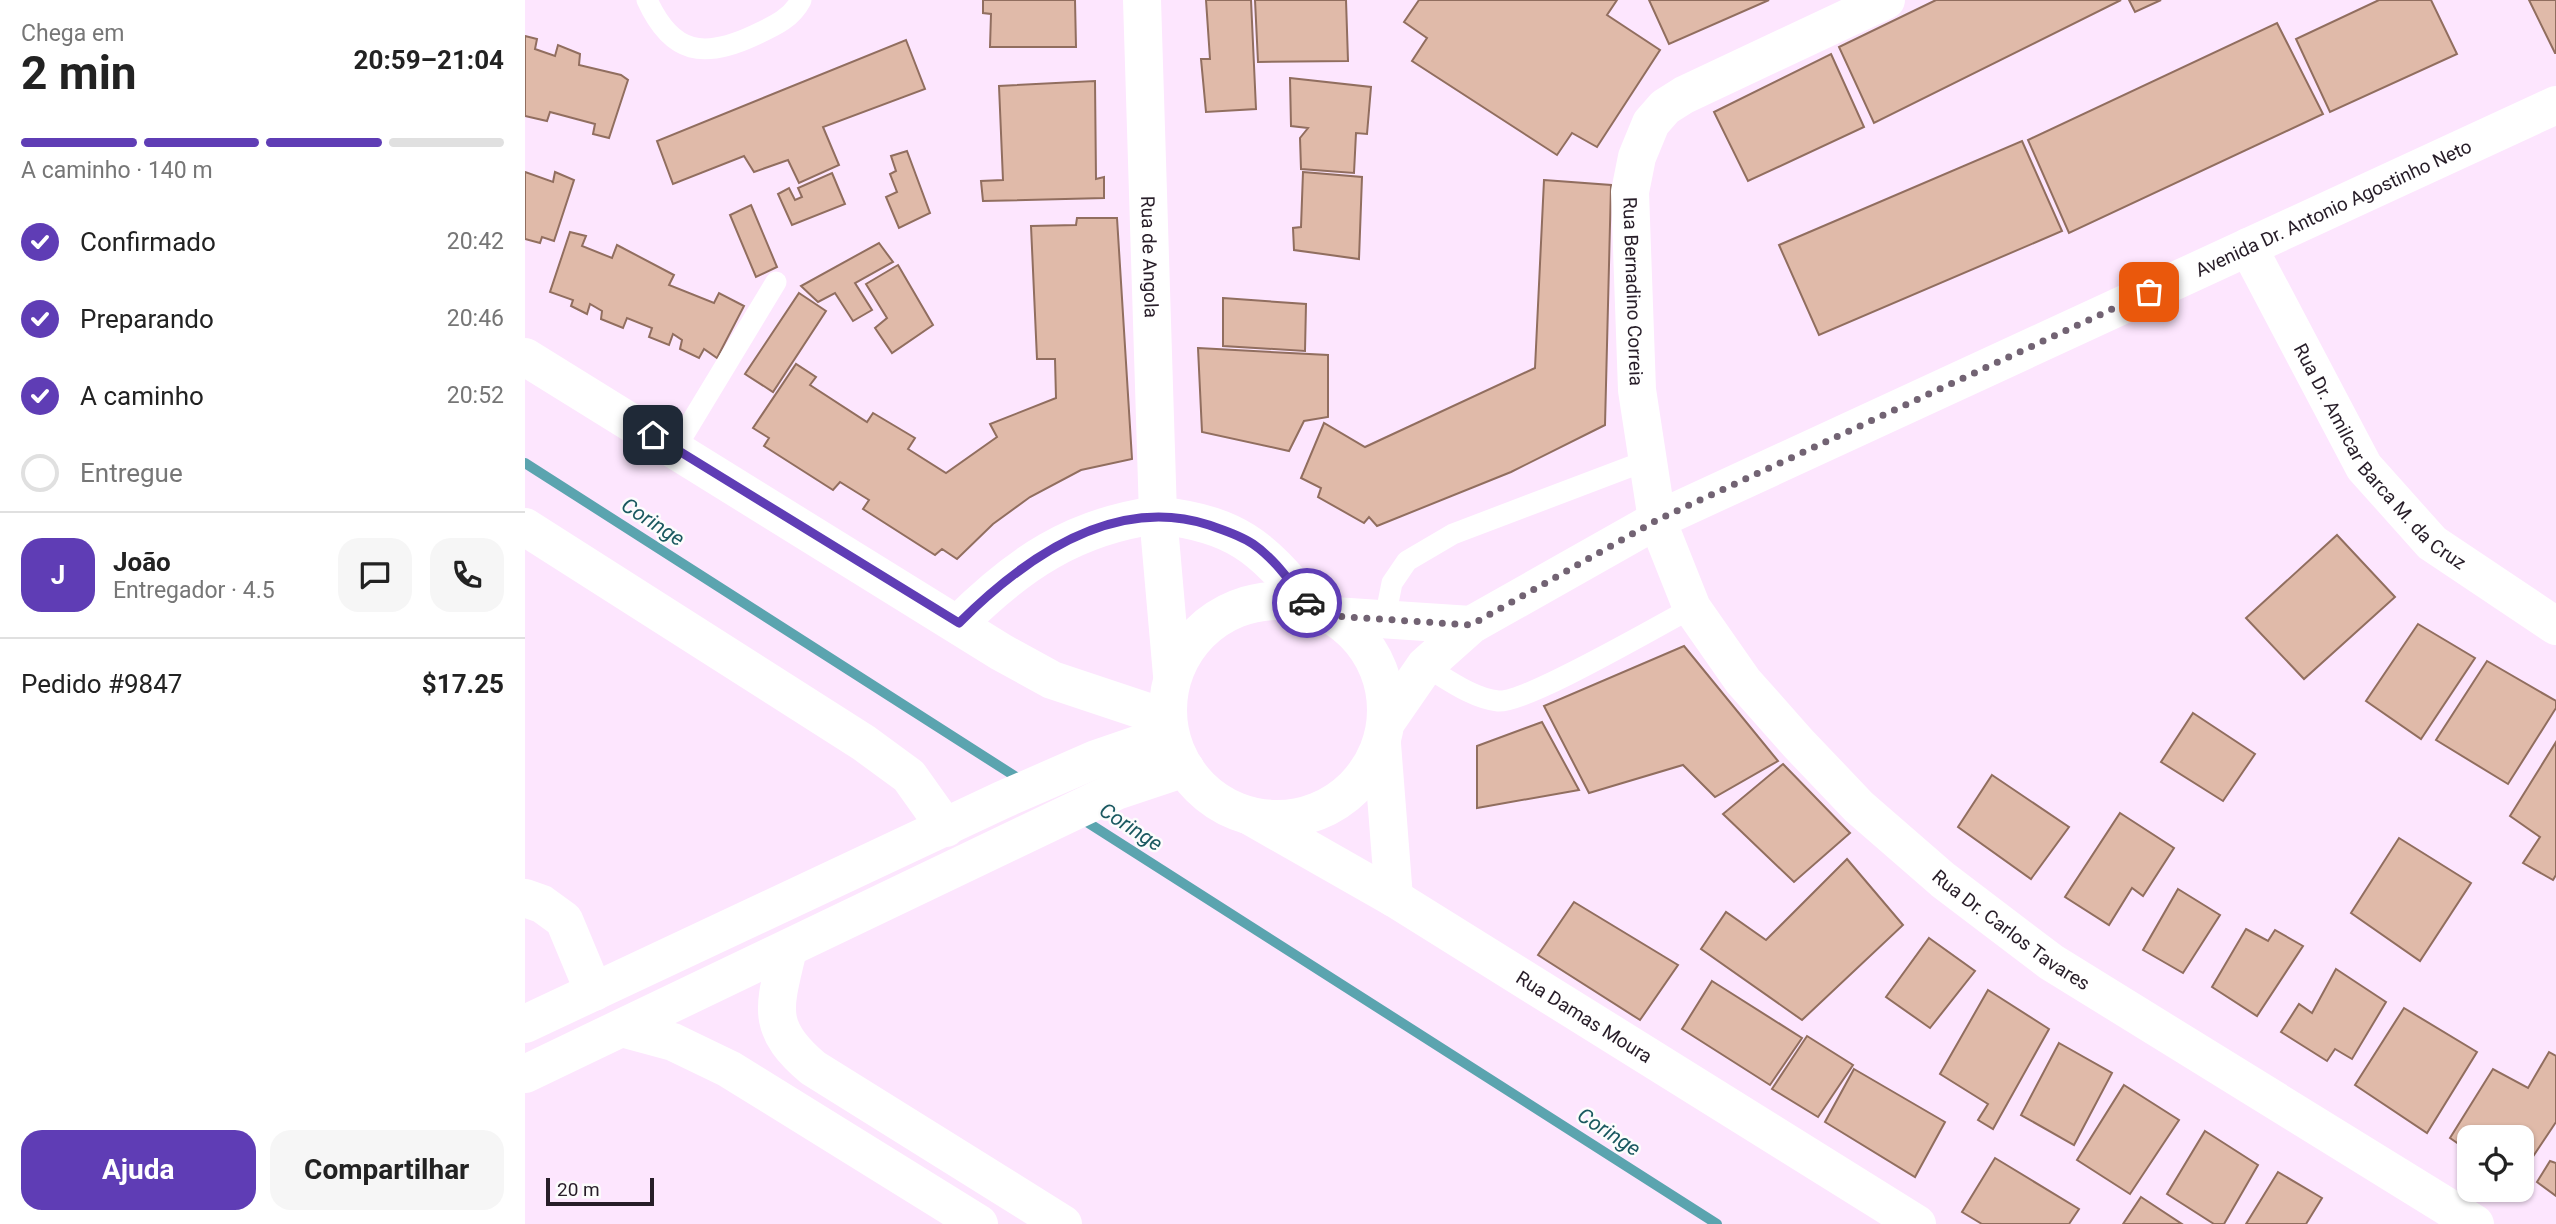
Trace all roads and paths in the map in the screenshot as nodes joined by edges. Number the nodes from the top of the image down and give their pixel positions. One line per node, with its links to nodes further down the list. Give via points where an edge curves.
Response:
1 (647, 0): 2 (lane, via 669,33 684,45 705,50 726,48 785,20)
2 (801, 0)
3 (1142, 0): 11 (street, Rua de Angola)
4 (1886, 0): 10 (street, Rua Bernadino Correia, via 1684,95 1651,123 1630,192 1637,390)
5 (2556, 105): 6 (street, Avenida Dr. Antonio Agostinho Neto)
6 (2248, 247): 12 (street, Avenida Dr. Antonio Agostinho Neto); 19 (street, Rua Dr. Amilcar Barca M. da Cruz, via 2364,467 2432,543)
7 (776, 282): 9 (lane)
8 (525, 357): 9 (street)
9 (675, 449): 17 (street)
10 (1648, 460): 12 (street, Rua Bernadino Correia); 16 (lane, via 1453,534 1407,561 1392,583)
11 (1159, 515): 15 (street, via 1190,519 1252,543); 17 (street, via 1125,519 1047,551 1011,573); 21 (street, Rua de Angola)
12 (1657, 520): 14 (street, Rua Dr. Carlos Tavares); 18 (street, Avenida Dr. Antonio Agostinho Neto)
13 (525, 527): 26 (street, via 864,743 909,776)
14 (1692, 608): 20 (lane, via 1541,688 1500,701 1468,692); 37 (street, Rua Dr. Carlos Tavares, via 1743,681 1798,743 1860,807 1943,880 2051,962)
15 (1321, 610): 16 (street); 21 (street, via 1280,600 1251,603 1225,613 1202,629 1184,650); 23 (street, via 1353,631 1381,672)
16 (1385, 618): 18 (street)
17 (959, 623): 22 (street, via 1052,680)
18 (1471, 625): 20 (street, Avenida Dr. Antonio Agostinho Neto)
19 (2556, 626)
20 (1425, 666): 23 (street, Avenida Dr. Antonio Agostinho Neto)
21 (1172, 676): 22 (street)
22 (1168, 726): 24 (street); 26 (street)
23 (1384, 733): 25 (street, via 1358,785 1341,800 1320,812 1274,820); 28 (street)
24 (1185, 768): 25 (street, via 1230,807); 29 (street, via 1116,791)
25 (1250, 816): 28 (street, Rua Damas Moura)
26 (946, 828): 30 (street)
27 (525, 898): 30 (street, via 564,920)
28 (1394, 898): 36 (street, Rua Damas Moura)
29 (788, 949): 32 (street); 35 (street, via 776,1004 779,1029 790,1049 813,1069)
30 (594, 992): 31 (street)
31 (525, 1024)
32 (625, 1029): 33 (street); 34 (street, via 673,1042 729,1069)
33 (525, 1074)
34 (979, 1224)
35 (1063, 1224)
36 (1917, 1224)
37 (2475, 1224)

